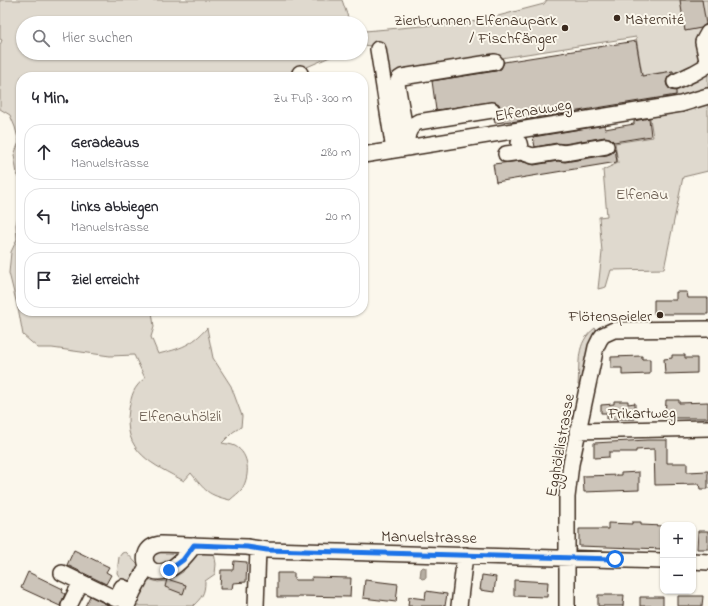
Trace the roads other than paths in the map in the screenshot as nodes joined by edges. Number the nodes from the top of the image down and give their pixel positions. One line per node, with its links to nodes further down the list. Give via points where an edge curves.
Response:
1 (708, 33): 4 (street, via 704,42)
2 (378, 48): 9 (street)
3 (495, 62): 9 (street, via 399,79 397,84)
4 (708, 65): 5 (street)
5 (675, 82)
6 (708, 95): 8 (street, Elfenauweg, via 681,104)
7 (492, 110): 9 (street, via 418,122 408,130)
8 (517, 130): 9 (street, Elfenauweg); 11 (street)
9 (403, 146): 12 (street, Elfenauweg)
10 (606, 146): 11 (street, via 533,156)
11 (521, 152): 13 (street)
12 (368, 153)
13 (506, 154)
14 (708, 329): 16 (street, Egghölzlistrasse, via 614,330 606,334 596,347)
15 (708, 428): 16 (street, Frikartweg)
16 (577, 431): 20 (street, Egghölzlistrasse, via 567,495)
17 (194, 545): 18 (street, Manuelstrasse); 24 (street, via 183,560 169,570 158,573); 24 (street, Manuelstrasse, via 155,545 146,554)
18 (258, 549): 19 (street, Manuelstrasse); 30 (street)
19 (465, 555): 20 (street, Manuelstrasse); 31 (street)
20 (566, 557): 21 (street, Manuelstrasse); 32 (street, Egghölzlistrasse)
21 (660, 560)
22 (696, 561): 23 (street)
23 (708, 562)
24 (148, 566): 27 (street)
25 (62, 573): 26 (street)
26 (81, 582): 27 (street, via 116,599 122,587); 28 (street)
27 (133, 592): 29 (street)
28 (69, 606)
29 (128, 606)
30 (256, 606)
31 (458, 606)
32 (567, 606)

